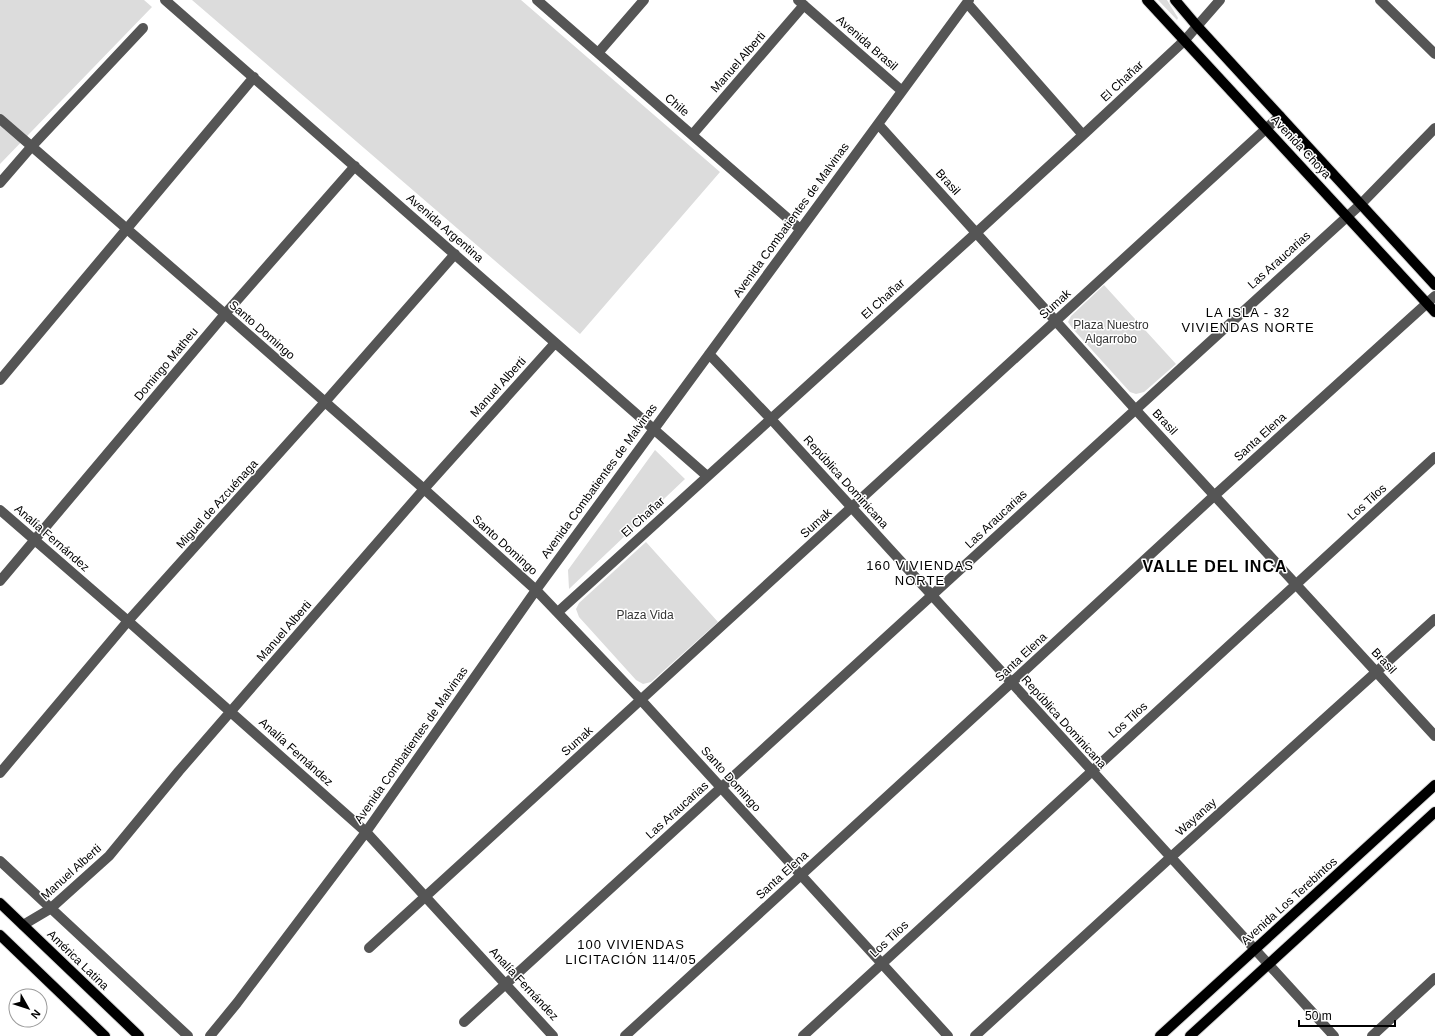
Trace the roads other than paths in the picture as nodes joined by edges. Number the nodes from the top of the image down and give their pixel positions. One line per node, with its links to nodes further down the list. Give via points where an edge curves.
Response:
1 (165, 0): 15 (street, Avenida Argentina)
2 (537, 0): 13 (street, Chile)
3 (644, 0): 13 (street)
4 (1147, 0): 12 (main road, Avenida Choya)
5 (1175, 0): 10 (main road, Avenida Choya)
6 (1220, 0): 10 (street, El Chañar)
7 (1380, 0): 14 (street)
8 (968, 2): 16 (street, Avenida Combatientes de Malvinas); 23 (street)
9 (801, 3): 16 (street, Avenida Brasil); 22 (street, Manuel Alberti)
10 (1197, 26): 12 (street, El Chañar); 17 (main road, Avenida Choya)
11 (143, 28): 24 (street)
12 (1185, 40): 21 (main road, Avenida Choya); 23 (street, El Chañar)
13 (598, 53): 22 (street, Chile)
14 (1435, 54)
15 (254, 77): 25 (street, Avenida Argentina); 30 (street)
16 (902, 91): 19 (street, Avenida Combatientes de Malvinas)
17 (1280, 116): 21 (street, Sumak); 27 (main road, Avenida Choya)
18 (0, 119): 24 (street, Santo Domingo)
19 (878, 124): 29 (street, Avenida Combatientes de Malvinas); 31 (street, Brasil)
20 (1435, 128): 27 (street, Las Araucarias)
21 (1267, 129): 28 (main road, Avenida Choya); 38 (street, Sumak)
22 (692, 135): 29 (street, Chile)
23 (1083, 135): 31 (street, El Chañar)
24 (32, 146): 26 (street); 30 (street, Santo Domingo)
25 (355, 166): 32 (street, Avenida Argentina); 37 (street, Domingo Matheu)
26 (0, 183)
27 (1361, 204): 28 (street, Las Araucarias); 33 (main road, Avenida Choya)
28 (1347, 216): 35 (main road, Avenida Choya); 43 (street, Las Araucarias)
29 (800, 228): 40 (street, Avenida Combatientes de Malvinas)
30 (126, 229): 37 (street, Santo Domingo); 41 (street)
31 (976, 233): 38 (street, Brasil); 44 (street, El Chañar)
32 (455, 254): 39 (street, Avenida Argentina); 42 (street, Miguel de Azcuénaga)
33 (1435, 285)
34 (1435, 296): 35 (street, Santa Elena)
35 (1427, 304): 36 (main road, Avenida Choya); 49 (street, Santa Elena)
36 (1435, 312)
37 (225, 314): 42 (street, Santo Domingo); 52 (street, Domingo Matheu)
38 (1056, 321): 43 (street, Brasil); 50 (street, Sumak)
39 (555, 343): 45 (street, Avenida Argentina); 48 (street, Manuel Alberti)
40 (709, 354): 44 (street, República Dominicana); 45 (street, Avenida Combatientes de Malvinas)
41 (0, 380)
42 (325, 402): 48 (street, Santo Domingo); 59 (street, Miguel de Azcuénaga)
43 (1135, 409): 49 (street, Brasil); 56 (street, Las Araucarias)
44 (771, 419): 47 (street, El Chañar); 50 (street, República Dominicana)
45 (653, 428): 47 (street, Avenida Argentina); 55 (street, Avenida Combatientes de Malvinas)
46 (1435, 457): 54 (street, Los Tilos)
47 (707, 476): 57 (street, El Chañar)
48 (424, 489): 55 (street, Santo Domingo); 63 (street, Manuel Alberti)
49 (1214, 495): 54 (street, Brasil); 61 (street, Santa Elena)
50 (852, 508): 56 (street, República Dominicana); 62 (street, Sumak)
51 (0, 510): 52 (street, Analía Fernández)
52 (35, 541): 53 (street, Domingo Matheu); 59 (street, Analía Fernández)
53 (0, 581)
54 (1296, 584): 60 (street, Brasil); 65 (street, Los Tilos)
55 (536, 590): 57 (street, Santo Domingo); 70 (street, Avenida Combatientes de Malvinas)
56 (932, 596): 61 (street, República Dominicana); 68 (street, Las Araucarias)
57 (558, 612): 62 (street, Santo Domingo)
58 (1435, 619): 60 (street, Wayanay)
59 (128, 621): 63 (street, Analía Fernández); 66 (street, Miguel de Azcuénaga)
60 (1377, 672): 64 (street, Brasil); 71 (street, Wayanay)
61 (1011, 683): 65 (street, República Dominicana); 73 (street, Santa Elena)
62 (641, 700): 68 (street, Santo Domingo); 74 (street, Sumak)
63 (230, 712): 70 (street, Analía Fernández); 76 (street, Manuel Alberti, via 109,856)
64 (1435, 736)
65 (1092, 771): 71 (street, República Dominicana); 81 (street, Los Tilos)
66 (0, 773)
67 (1435, 785): 80 (main road, Avenida Los Terebintos)
68 (721, 788): 73 (street, Santo Domingo); 84 (street, Las Araucarias)
69 (1435, 812): 82 (main road)
70 (366, 832): 74 (street, Analía Fernández); 89 (street, Avenida Combatientes de Malvinas)
71 (1171, 857): 80 (street, República Dominicana); 94 (street, Wayanay)
72 (0, 861): 76 (street)
73 (801, 875): 81 (street, Santo Domingo); 91 (street, Santa Elena)
74 (425, 896): 79 (street, Sumak); 84 (street, Analía Fernández)
75 (0, 904): 77 (main road, América Latina)
76 (50, 908): 77 (street, Manuel Alberti); 88 (street)
77 (23, 926): 87 (main road, América Latina)
78 (0, 935): 86 (main road)
79 (369, 948)
80 (1255, 949): 82 (street, República Dominicana); 95 (main road, Avenida Los Terebintos)
81 (882, 963): 92 (street, Los Tilos); 93 (street, Santo Domingo)
82 (1269, 964): 96 (main road); 97 (street, República Dominicana)
83 (1435, 978): 98 (street)
84 (506, 984): 85 (street, Las Araucarias); 90 (street, Analía Fernández)
85 (464, 1022)
86 (105, 1036)
87 (139, 1036)
88 (188, 1036)
89 (210, 1036)
90 (553, 1036)
91 (625, 1036)
92 (803, 1036)
93 (948, 1036)
94 (975, 1036)
95 (1160, 1036)
96 (1190, 1036)
97 (1334, 1036)
98 (1372, 1036)

